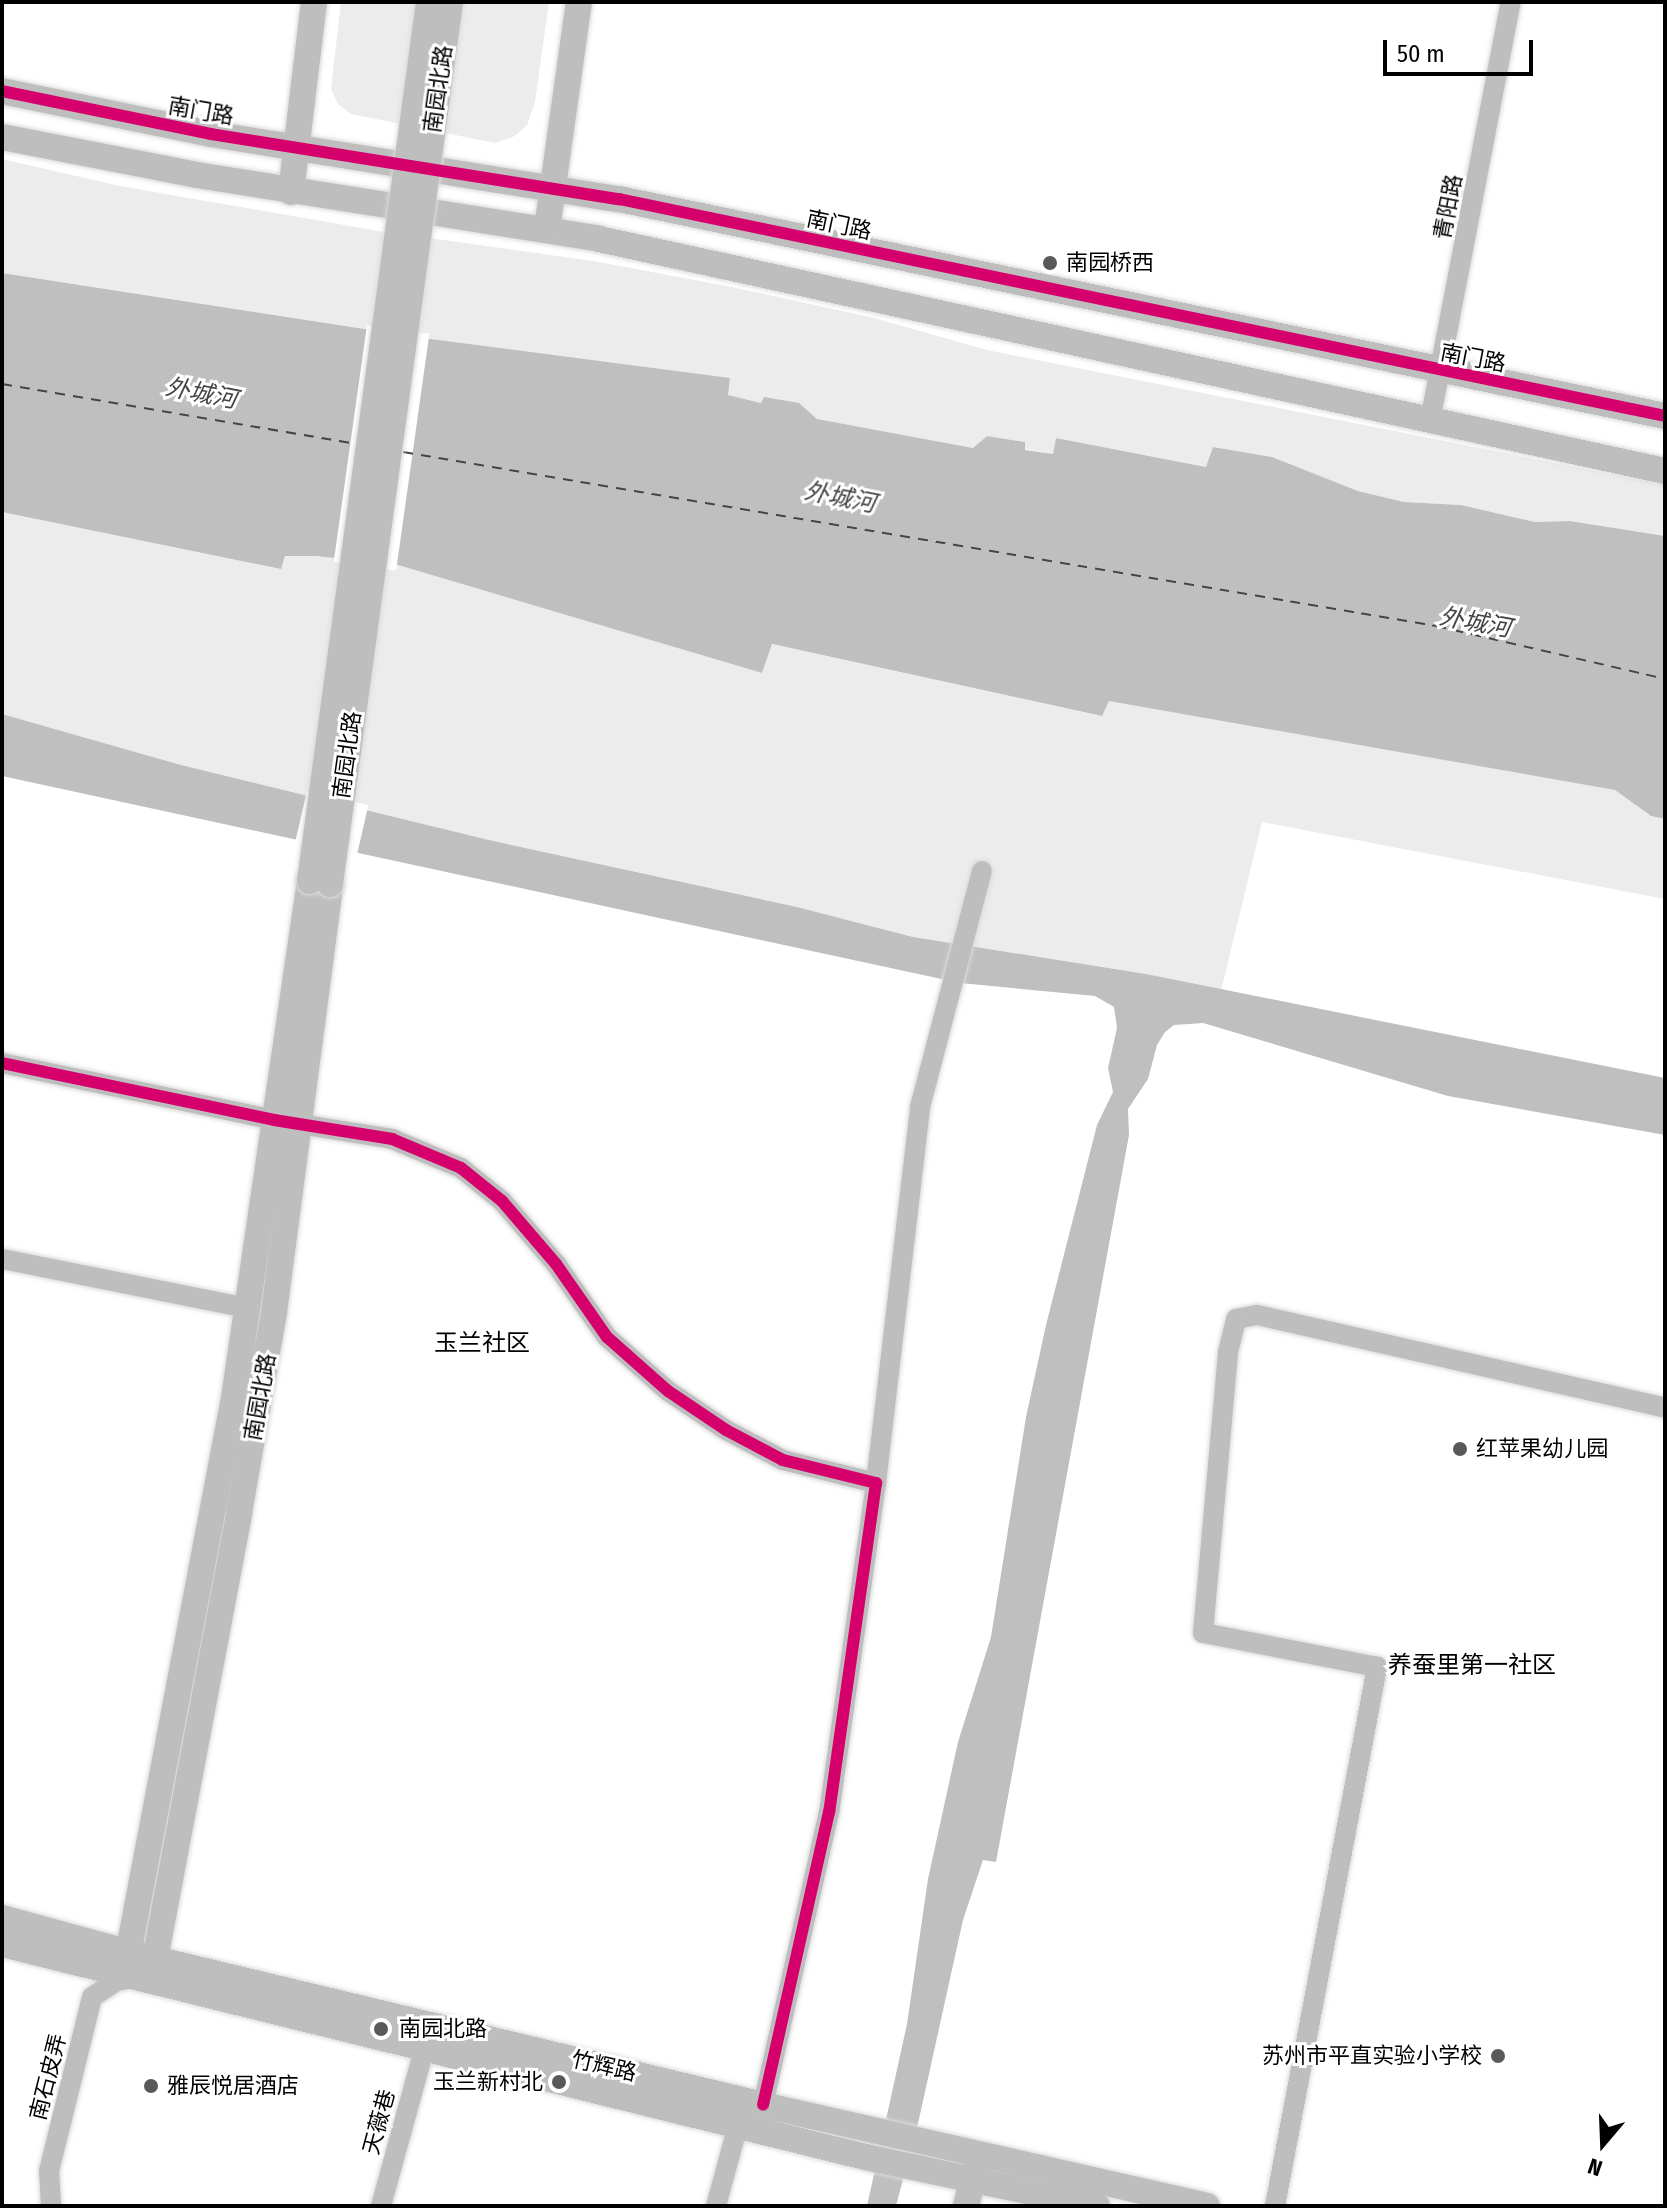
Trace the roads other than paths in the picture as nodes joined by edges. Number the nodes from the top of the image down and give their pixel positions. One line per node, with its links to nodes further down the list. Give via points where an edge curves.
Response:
1 (314, 2): 8 (main road)
2 (429, 2): 17 (main road, 南园北路, bridge)
3 (450, 2): 17 (main road, 南园北路, bridge)
4 (579, 2): 9 (main road)
5 (1511, 2): 12 (street, 青阳路)
6 (2, 91): 8 (main road, 南门路, via 149,123)
7 (2, 137): 10 (main road)
8 (297, 147): 9 (main road, 南门路); 10 (main road)
9 (553, 186): 11 (main road); 12 (main road, 南门路)
10 (291, 192): 11 (main road)
11 (547, 229): 14 (main road)
12 (1441, 372): 13 (main road, 南门路); 14 (street, 青阳路)
13 (1665, 416)
14 (1430, 421): 15 (main road)
15 (1665, 471)
16 (982, 871): 23 (street, via 920,1107)
17 (320, 882): 19 (main road, 南园北路)
18 (2, 1063): 19 (street)
19 (287, 1122): 21 (main road, 南园北路); 23 (street, via 392,1139 461,1168 502,1201 556,1264 607,1337 668,1391 783,1460); 26 (main road, 南园北路, via 259,1403)
20 (2, 1259): 21 (street)
21 (248, 1308): 26 (main road, 南园北路)
22 (1665, 1408): 37 (street, via 1257,1315 1236,1319 1228,1352 1203,1633 1377,1667)
23 (876, 1483): 28 (street, via 829,1812)
24 (2, 1918): 26 (main road, 竹辉路)
25 (2, 1944): 26 (main road, 竹辉路)
26 (136, 1963): 27 (main road, 竹辉路); 28 (main road, 竹辉路); 31 (street, 南石皮弄, via 92,1997 49,2171)
27 (424, 2050): 29 (main road, 竹辉路); 32 (street, 天薇巷)
28 (763, 2105): 30 (main road, 竹辉路, via 919,2142)
29 (738, 2125): 30 (main road, 竹辉路, via 918,2169); 33 (street)
30 (983, 2176): 34 (main road); 35 (main road, 竹辉路); 36 (main road, 竹辉路)
31 (51, 2206)
32 (381, 2206)
33 (716, 2206)
34 (966, 2206)
35 (1097, 2206)
36 (1207, 2206)
37 (1275, 2206)

